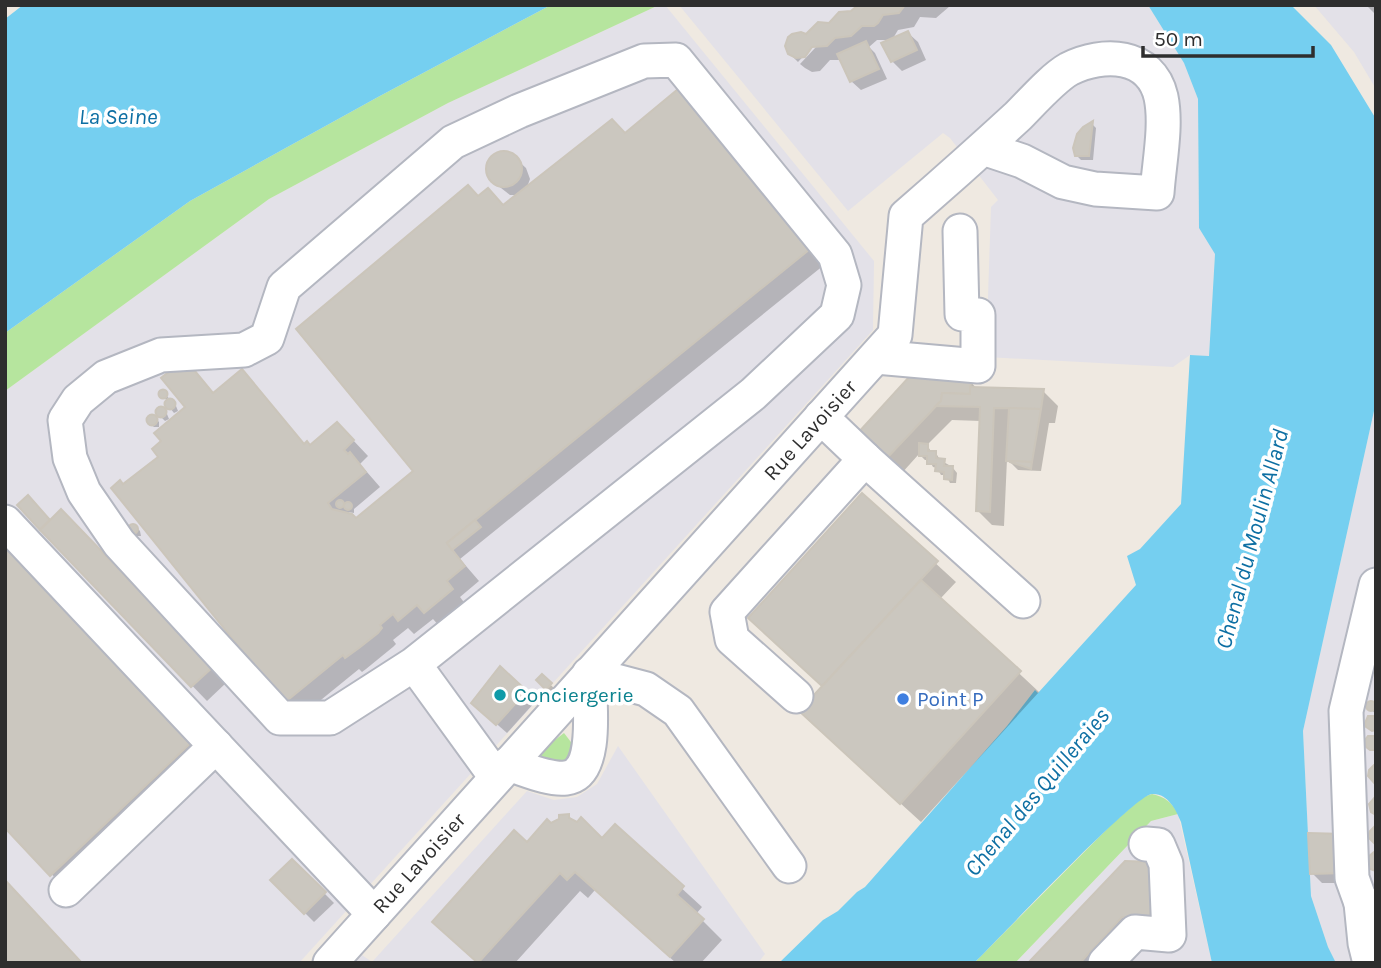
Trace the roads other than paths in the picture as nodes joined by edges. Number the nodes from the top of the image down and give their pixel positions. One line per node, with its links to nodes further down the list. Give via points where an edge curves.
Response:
1 (976, 155): 1 (street, Rue Lavoisier, via 1022,161 1063,182 1157,193 1161,97 1153,78 1133,61 1096,59 1067,70); 3 (street, Rue Lavoisier, via 905,216 895,335)
2 (960, 231): 3 (street, via 961,314 978,314 978,366)
3 (876, 357): 4 (street, Rue Lavoisier)
4 (821, 417): 5 (street); 10 (street, Rue Lavoisier)
5 (865, 459): 8 (street); 11 (street, via 727,612 732,639)
6 (5, 522): 12 (street)
7 (1376, 585): 17 (street, via 1346,711 1352,878)
8 (1023, 601)
9 (414, 664): 9 (street, via 754,394 837,315 844,285 835,255 676,60 644,61 453,142 284,287 267,338 244,350 161,355 106,377 78,400 65,420 70,458 84,492 118,543 280,718 330,718); 13 (street)
10 (589, 674): 13 (street, Rue Lavoisier); 13 (street, via 590,745 577,774 567,778); 15 (street, via 646,689 678,711)
11 (796, 696)
12 (216, 746): 16 (street); 18 (street)
13 (502, 771): 18 (street, Rue Lavoisier)
14 (1146, 844): 20 (street, via 1158,845 1166,864 1169,935 1135,932)
15 (789, 866)
16 (66, 890)
17 (1368, 905): 21 (street, via 1365,943)
18 (374, 914): 19 (street, Rue Lavoisier)
19 (330, 963)
20 (1105, 963)
21 (1370, 963)

